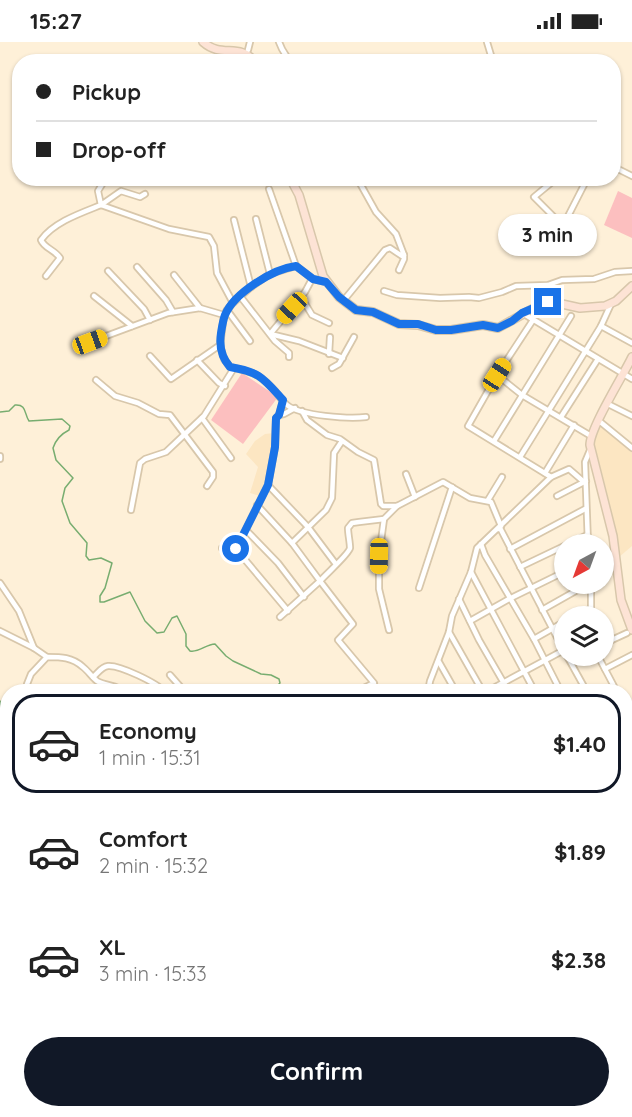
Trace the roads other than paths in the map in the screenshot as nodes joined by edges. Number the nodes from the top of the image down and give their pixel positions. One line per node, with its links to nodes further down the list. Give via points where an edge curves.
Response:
1 (203, 42): 3 (street, via 216,48 236,46)
2 (250, 42): 3 (street)
3 (248, 50): 4 (street)
4 (250, 54)
5 (101, 186): 12 (street, via 98,191)
6 (294, 186): 25 (street)
7 (361, 186): 15 (street, via 376,212 396,234)
8 (547, 186): 9 (street, via 534,197 563,226)
9 (583, 186)
10 (269, 189): 16 (street)
11 (145, 194): 12 (street, via 140,197 121,191)
12 (101, 206): 23 (street, via 44,235 43,244 60,258); 33 (street, via 169,229 209,237 217,273)
13 (256, 219): 22 (street)
14 (234, 220): 27 (street)
15 (404, 255): 18 (street); 32 (street, via 390,248 385,250)
16 (296, 266): 22 (street); 24 (street)
17 (137, 267): 36 (street)
18 (399, 270)
19 (108, 271): 40 (street)
20 (632, 271): 28 (street, via 548,285 516,286 479,298 397,295)
21 (174, 274): 35 (street)
22 (270, 274): 27 (street)
23 (46, 276)
24 (312, 279): 25 (street); 31 (street)
25 (326, 282): 32 (street)
26 (632, 286): 34 (street)
27 (251, 287): 30 (street)
28 (384, 291)
29 (94, 296): 43 (street)
30 (240, 296): 33 (street); 45 (street)
31 (301, 297): 42 (street, via 312,315); 45 (street)
32 (344, 300): 38 (street, via 356,310 373,312 399,324 418,324 436,330 483,325 498,328)
33 (232, 303): 37 (street)
34 (611, 304): 38 (street, via 580,308 548,302); 44 (street)
35 (200, 308): 36 (street); 37 (street)
36 (173, 312): 40 (street)
37 (226, 313): 49 (street); 52 (street)
38 (522, 313): 41 (street)
39 (571, 316): 46 (street)
40 (150, 320): 43 (street)
41 (533, 320): 46 (street); 63 (street)
42 (329, 323)
43 (132, 326): 50 (street)
44 (601, 326): 51 (street); 53 (street)
45 (270, 334): 54 (street); 56 (street, via 289,352)
46 (559, 336): 53 (street); 68 (street)
47 (330, 337): 54 (street)
48 (354, 337): 57 (street)
49 (250, 341)
50 (90, 342)
51 (632, 343)
52 (220, 345): 60 (street); 61 (street, via 227,363)
53 (585, 352): 59 (street); 73 (street)
54 (329, 354): 57 (street)
55 (150, 356): 60 (street, via 171,380)
56 (289, 357)
57 (343, 357): 62 (street)
58 (632, 357): 64 (street)
59 (598, 359): 64 (street); 77 (street)
60 (197, 360): 67 (street)
61 (234, 368): 67 (street); 69 (street, via 258,375)
62 (332, 368)
63 (497, 375): 68 (street); 84 (street, via 468,426)
64 (623, 375): 65 (street); 70 (street)
65 (632, 379)
66 (96, 380): 81 (street, via 115,396 170,415)
67 (225, 386): 78 (street)
68 (522, 395): 73 (street); 84 (street)
69 (283, 400): 71 (street); 74 (street)
70 (608, 404): 75 (street); 79 (street)
71 (295, 408): 72 (street); 74 (street)
72 (302, 410): 76 (street, via 341,418); 83 (street, via 309,422)
73 (548, 410): 77 (street); 87 (street)
74 (279, 415): 94 (street)
75 (632, 416)
76 (366, 417)
77 (561, 417): 80 (street)
78 (202, 418): 81 (street); 88 (street)
79 (598, 420): 82 (street); 85 (street)
80 (574, 425): 82 (street); 89 (street)
81 (185, 433): 95 (street, via 214,475); 103 (street, via 164,454 140,463)
82 (591, 436): 86 (street)
83 (342, 441): 101 (street, via 374,460 381,504); 105 (street, via 334,453 332,498 326,510)
84 (494, 441): 87 (street)
85 (631, 445)
86 (590, 450): 93 (street, via 585,462); 137 (street, via 613,536)
87 (520, 457): 89 (street)
88 (231, 458)
89 (545, 473): 92 (street)
90 (406, 474): 98 (street)
91 (502, 477): 99 (street)
92 (551, 477): 93 (street, via 569,469); 106 (street)
93 (586, 481): 97 (street); 102 (street)
94 (268, 485): 100 (street); 105 (street)
95 (207, 486)
96 (452, 487): 98 (street, via 443,482); 99 (street, via 470,498); 121 (street)
97 (556, 496)
98 (415, 497): 101 (street)
99 (488, 500): 106 (street)
100 (257, 505): 107 (street); 109 (street)
101 (397, 506): 104 (street)
102 (585, 509): 108 (street); 113 (street)
103 (131, 510)
104 (384, 519): 115 (street, via 352,524 348,528 348,554); 133 (street, via 379,590)
105 (308, 527): 109 (street); 115 (street)
106 (500, 527): 110 (street); 113 (street)
107 (246, 530): 112 (street); 124 (street)
108 (587, 534)
109 (292, 543): 119 (street)
110 (481, 543): 117 (street); 126 (street)
111 (222, 548): 112 (street)
112 (236, 549): 129 (street)
113 (510, 549): 116 (street)
114 (554, 551): 116 (street)
115 (335, 563): 119 (street)
116 (520, 567): 122 (street)
117 (471, 572): 125 (street); 127 (street)
118 (554, 577): 122 (street)
119 (320, 581): 124 (street); 157 (street, via 353,624 338,639)
120 (0, 583): 140 (street, via 19,611)
121 (419, 588)
122 (532, 588): 126 (street); 128 (street)
123 (571, 594): 128 (street)
124 (304, 597): 129 (street)
125 (459, 599): 131 (street); 135 (street)
126 (509, 599): 127 (street); 138 (street)
127 (491, 610): 131 (street); 149 (street)
128 (542, 610): 132 (street)
129 (288, 611): 130 (street)
130 (280, 617)
131 (470, 621): 152 (street)
132 (552, 629): 136 (street); 138 (street)
133 (389, 630)
134 (0, 631): 140 (street)
135 (449, 632): 145 (street); 160 (street)
136 (554, 632)
137 (629, 632): 139 (street)
138 (534, 639): 144 (street)
139 (614, 639)
140 (34, 648): 143 (street)
141 (554, 655): 144 (street)
142 (632, 655): 148 (street)
143 (46, 657): 151 (street, via 67,657); 153 (street)
144 (544, 660): 149 (street); 163 (street)
145 (439, 662): 158 (street); 159 (street)
146 (573, 666): 164 (street)
147 (603, 666): 148 (street)
148 (605, 669): 165 (street)
149 (525, 671): 152 (street); 162 (street)
150 (170, 675): 156 (street)
151 (93, 677): 154 (street); 155 (street, via 111,666)
152 (504, 682): 161 (street)
153 (27, 684)
154 (106, 684)
155 (156, 684)
156 (178, 684)
157 (372, 684)
158 (429, 684)
159 (451, 684)
160 (479, 684)
161 (500, 684)
162 (532, 684)
163 (557, 684)
164 (583, 684)
165 (613, 684)

